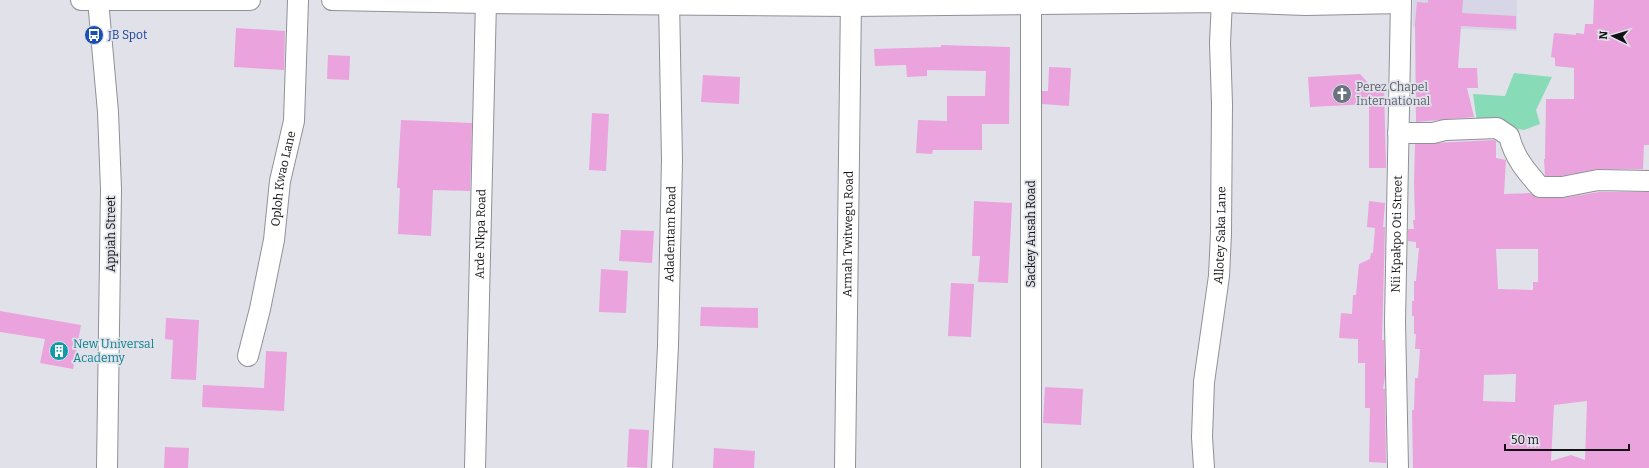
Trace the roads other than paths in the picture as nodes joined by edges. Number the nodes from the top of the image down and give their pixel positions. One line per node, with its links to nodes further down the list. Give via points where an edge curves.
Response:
1 (92, 0): 2 (street); 14 (street, Appiah Street, via 108,112 112,189)
2 (250, 0)
3 (298, 0): 13 (street, Oploh Kwao Lane, via 294,121 280,181 274,240)
4 (332, 0): 6 (street)
5 (1222, 1): 8 (street); 9 (street, via 1306,5); 19 (street, Allotey Saka Lane, via 1221,233 1219,276 1204,382)
6 (486, 2): 7 (street); 15 (street, Arde Nkpa Road)
7 (669, 2): 10 (street); 16 (street, Adadentam Road, via 672,160 668,346)
8 (1031, 2): 10 (street); 18 (street, Sackey Ansah Road)
9 (1401, 2): 11 (street, Nii Kpakpo Oti Street)
10 (851, 3): 17 (street, Armah Twitwegu Road)
11 (1398, 134): 12 (street, via 1497,128 1509,136 1512,150 1524,170 1540,188 1562,187 1598,180); 20 (street, Nii Kpakpo Oti Street, via 1395,322)
12 (1649, 181)
13 (248, 356)
14 (107, 468)
15 (474, 468)
16 (662, 468)
17 (845, 468)
18 (1030, 468)
19 (1204, 468)
20 (1398, 468)

